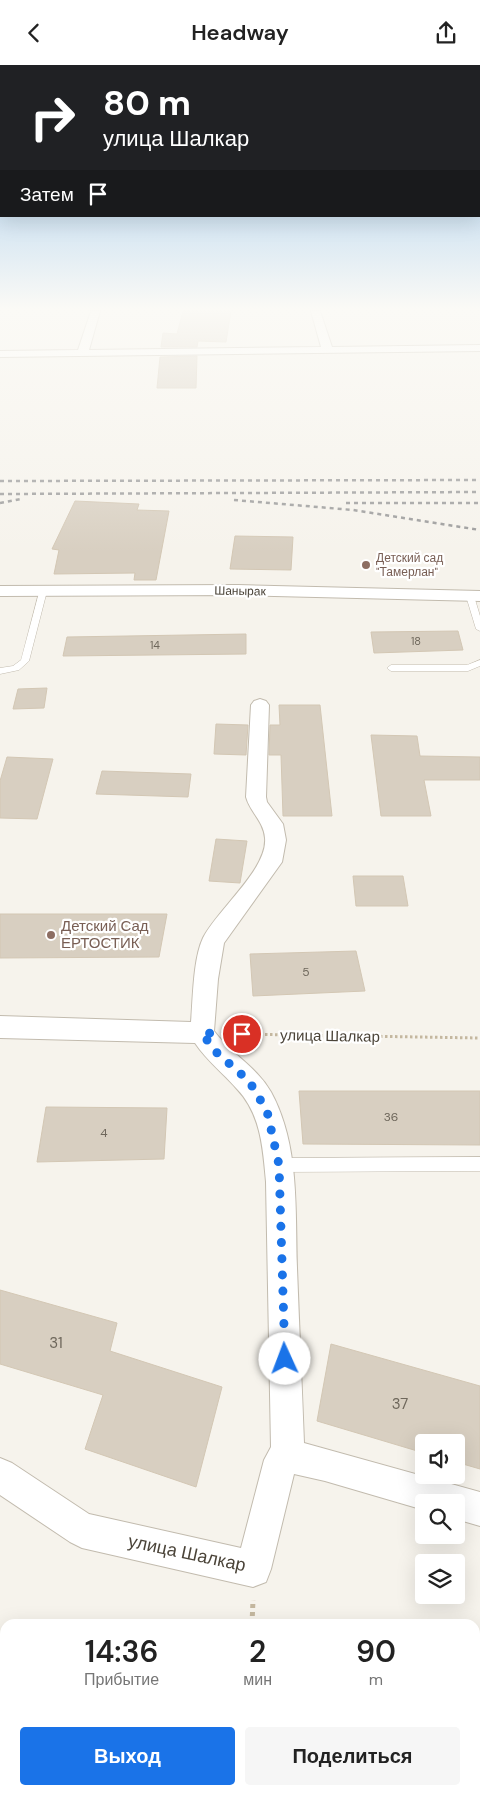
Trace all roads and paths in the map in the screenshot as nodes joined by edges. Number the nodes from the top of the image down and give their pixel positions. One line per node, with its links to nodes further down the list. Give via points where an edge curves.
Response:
1 (0, 591): 2 (street, Шанырак)
2 (43, 591): 3 (street, Шанырак, via 238,590); 7 (lane, via 25,661 16,668)
3 (475, 596): 4 (lane)
4 (480, 629)
5 (480, 663): 6 (lane, via 468,668)
6 (391, 667)
7 (2, 671): 8 (lane)
8 (0, 681)
9 (260, 705): 11 (street, via 256,797 273,823 276,841 271,862 213,941)
10 (0, 1027): 11 (street)
11 (202, 1033): 12 (path, улица Шалкар); 14 (street, via 215,1051 249,1081 260,1098 267,1111)
12 (480, 1038)
13 (480, 1164): 14 (lane)
14 (279, 1165): 15 (street)
15 (288, 1456): 16 (street, улица Шалкар, via 281,1460 253,1569 82,1531); 17 (street)
16 (0, 1475)
17 (480, 1509)
18 (254, 1614): 19 (path)
19 (253, 1619)

